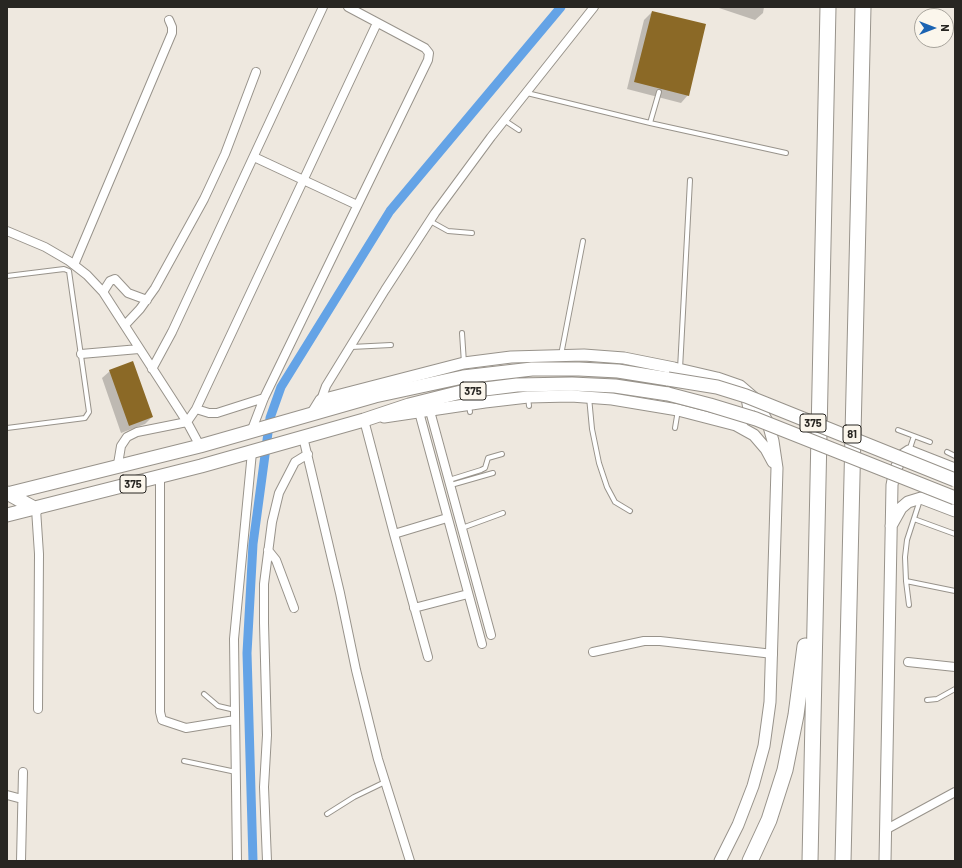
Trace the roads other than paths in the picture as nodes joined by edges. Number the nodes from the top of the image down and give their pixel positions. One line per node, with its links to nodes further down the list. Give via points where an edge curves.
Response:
1 (323, 7): 15 (street)
2 (348, 7): 7 (street)
3 (594, 7): 10 (street)
4 (828, 7): 69 (highway)
5 (863, 7): 121 (highway, 81)
6 (169, 20): 23 (street, via 172,33)
7 (378, 23): 17 (street); 18 (street, via 425,48 429,54)
8 (256, 72): 26 (street, via 225,154 204,199)
9 (659, 92): 12 (lane)
10 (526, 93): 11 (street); 12 (lane)
11 (504, 120): 13 (lane); 19 (street)
12 (650, 123): 14 (lane)
13 (519, 130)
14 (786, 153)
15 (254, 157): 17 (street); 35 (street)
16 (690, 180): 36 (lane)
17 (304, 181): 18 (street); 41 (street)
18 (357, 205): 39 (street)
19 (430, 221): 21 (lane, via 448,231); 30 (street)
20 (7, 231): 23 (street, via 45,248)
21 (472, 233)
22 (583, 241): 33 (lane)
23 (74, 265): 25 (street)
24 (7, 276): 32 (lane, via 64,268 69,271)
25 (103, 292): 26 (street, via 110,280 115,279 128,293); 27 (street)
26 (147, 300): 27 (street)
27 (125, 325): 31 (street)
28 (462, 333): 34 (lane)
29 (390, 345): 30 (lane)
30 (350, 347): 40 (street, via 326,386)
31 (139, 349): 32 (street); 35 (street)
32 (81, 354): 48 (lane, via 88,416)
33 (561, 356): 34 (main road, via 510,357); 36 (main road, via 624,358)
34 (464, 363): 40 (main road)
35 (152, 369): 46 (street)
36 (680, 369): 37 (main road)
37 (740, 386): 47 (main road, via 749,408 746,418); 64 (main road, via 754,398 765,416 773,441)
38 (589, 397): 42 (main road); 43 (main road); 75 (lane, via 596,449 607,487 615,502)
39 (264, 398): 41 (street, via 217,413); 50 (street)
40 (321, 400): 44 (main road)
41 (196, 409): 46 (street)
42 (678, 410): 47 (main road); 49 (lane)
43 (424, 411): 45 (main road); 70 (street); 79 (street)
44 (313, 414): 50 (main road, 375); 68 (main road, 375, bridge, via 375,396 463,377 509,371 598,370 717,387 746,396)
45 (364, 420): 53 (main road, 375); 73 (main road, 375, bridge, via 425,400 461,392 516,385 615,386 668,394 756,420); 83 (street)
46 (187, 422): 55 (street); 62 (street, via 137,432 127,438 121,446)
47 (736, 425): 64 (main road, via 758,440)
48 (7, 428)
49 (676, 428)
50 (256, 430): 55 (main road, 375)
51 (898, 430): 52 (lane)
52 (914, 436): 54 (lane); 57 (lane)
53 (303, 437): 56 (main road, 375); 59 (street)
54 (930, 442)
55 (200, 446): 62 (main road, 375)
56 (255, 450): 67 (main road, 375); 103 (street, via 234,639)
57 (909, 451): 63 (main road); 81 (main road, via 903,455 895,470)
58 (947, 452): 61 (lane)
59 (308, 454): 85 (street, via 295,462 279,493); 108 (street, via 356,670)
60 (502, 454): 70 (lane, via 488,458 485,468)
61 (955, 456)
62 (118, 464): 71 (main road, 375)
63 (942, 464): 65 (main road); 72 (main road, via 923,479 919,491)
64 (777, 468): 95 (main road)
65 (955, 469)
66 (493, 473): 70 (lane)
67 (160, 477): 74 (main road, 375); 104 (street, via 162,720 186,728)
68 (955, 480)
69 (818, 481): 119 (highway, via 805,652 794,729 778,795); 120 (highway)
70 (449, 483): 82 (street)
71 (7, 493): 74 (main road)
72 (921, 498): 76 (main road); 80 (lane); 81 (main road, via 908,502 901,508)
73 (955, 498)
74 (36, 509): 78 (main road, 375); 102 (street, via 39,554)
75 (630, 510)
76 (955, 512)
77 (503, 513): 82 (lane)
78 (7, 516)
79 (446, 518): 83 (street); 88 (street)
80 (914, 519): 84 (lane); 86 (lane, via 907,540)
81 (891, 526): 113 (main road)
82 (462, 528): 92 (street)
83 (394, 534): 91 (street)
84 (955, 534)
85 (268, 550): 90 (street, via 276,560); 116 (street, via 264,604 267,734 264,802)
86 (906, 581): 87 (lane); 89 (lane)
87 (955, 591)
88 (468, 594): 91 (street); 93 (street)
89 (909, 605)
90 (294, 608)
91 (414, 608): 96 (street)
92 (491, 635)
93 (482, 644)
94 (593, 652): 95 (street, via 644,641 660,641)
95 (773, 654): 118 (main road, via 769,717 759,766 746,806)
96 (428, 657)
97 (908, 662): 98 (street)
98 (955, 667)
99 (955, 689): 101 (lane, via 936,699)
100 (204, 694): 103 (lane, via 218,706)
101 (927, 700)
102 (38, 709)
103 (235, 710): 104 (street)
104 (235, 720): 107 (street)
105 (184, 762): 107 (lane)
106 (23, 772): 111 (street)
107 (236, 772): 115 (street)
108 (385, 782): 112 (lane); 117 (street)
109 (955, 792): 113 (street)
110 (7, 796): 111 (street)
111 (22, 798): 114 (street)
112 (326, 814)
113 (885, 830): 122 (main road)
114 (21, 861)
115 (237, 861)
116 (267, 861)
117 (410, 861)
118 (720, 861)
119 (750, 861)
120 (810, 861)
121 (844, 861)
122 (885, 861)

